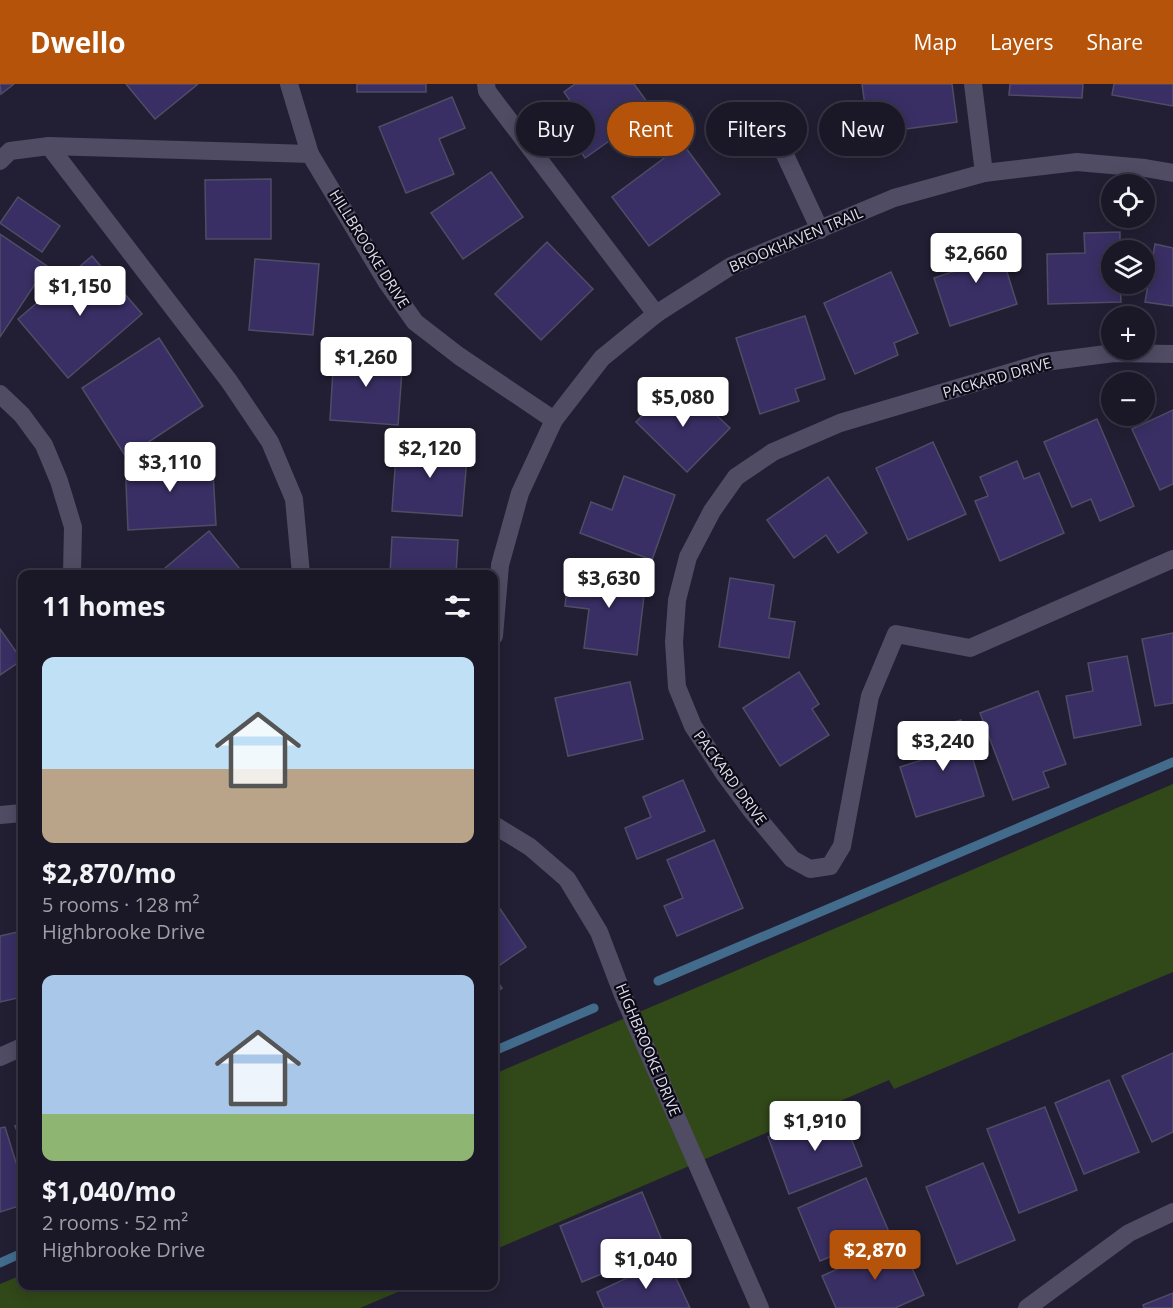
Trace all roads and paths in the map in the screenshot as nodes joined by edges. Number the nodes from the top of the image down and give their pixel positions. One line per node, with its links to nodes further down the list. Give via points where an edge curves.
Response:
1 (288, 84): 5 (street, HILLBROOKE DRIVE)
2 (486, 84): 11 (street, via 499,108)
3 (973, 84): 8 (street)
4 (49, 146): 5 (street); 7 (street, via 10,151); 17 (street, via 229,381 270,442 294,498)
5 (310, 154): 14 (street, HILLBROOKE DRIVE, via 415,322)
6 (786, 156): 10 (street)
7 (0, 161)
8 (984, 173): 9 (street, BROOKHAVEN TRAIL, via 1077,162); 10 (street, BROOKHAVEN TRAIL, via 894,198)
9 (1173, 173)
10 (820, 230): 11 (street, BROOKHAVEN TRAIL, via 731,266)
11 (656, 314): 14 (street, BROOKHAVEN TRAIL, via 602,358)
12 (1173, 354): 15 (street, PACKARD DRIVE, via 1114,353 1045,362 840,423 773,452 736,477 712,511 688,557 677,600 677,687 693,726 731,784 792,859 810,869 830,866 842,846 870,696 896,634 970,648)
13 (0, 394): 16 (street, via 44,445 59,481 73,527)
14 (554, 420): 18 (street, BROOKHAVEN TRAIL, via 520,493 500,565)
15 (1173, 559)
16 (72, 570)
17 (301, 570)
18 (498, 589)
19 (18, 813): 20 (street)
20 (0, 815)
21 (498, 827): 25 (street, HIGHBROOKE DRIVE, via 530,847 567,879 599,932)
22 (18, 1049): 23 (street)
23 (0, 1057)
24 (1173, 1212): 26 (street, via 1128,1233)
25 (760, 1308)
26 (1027, 1308)

